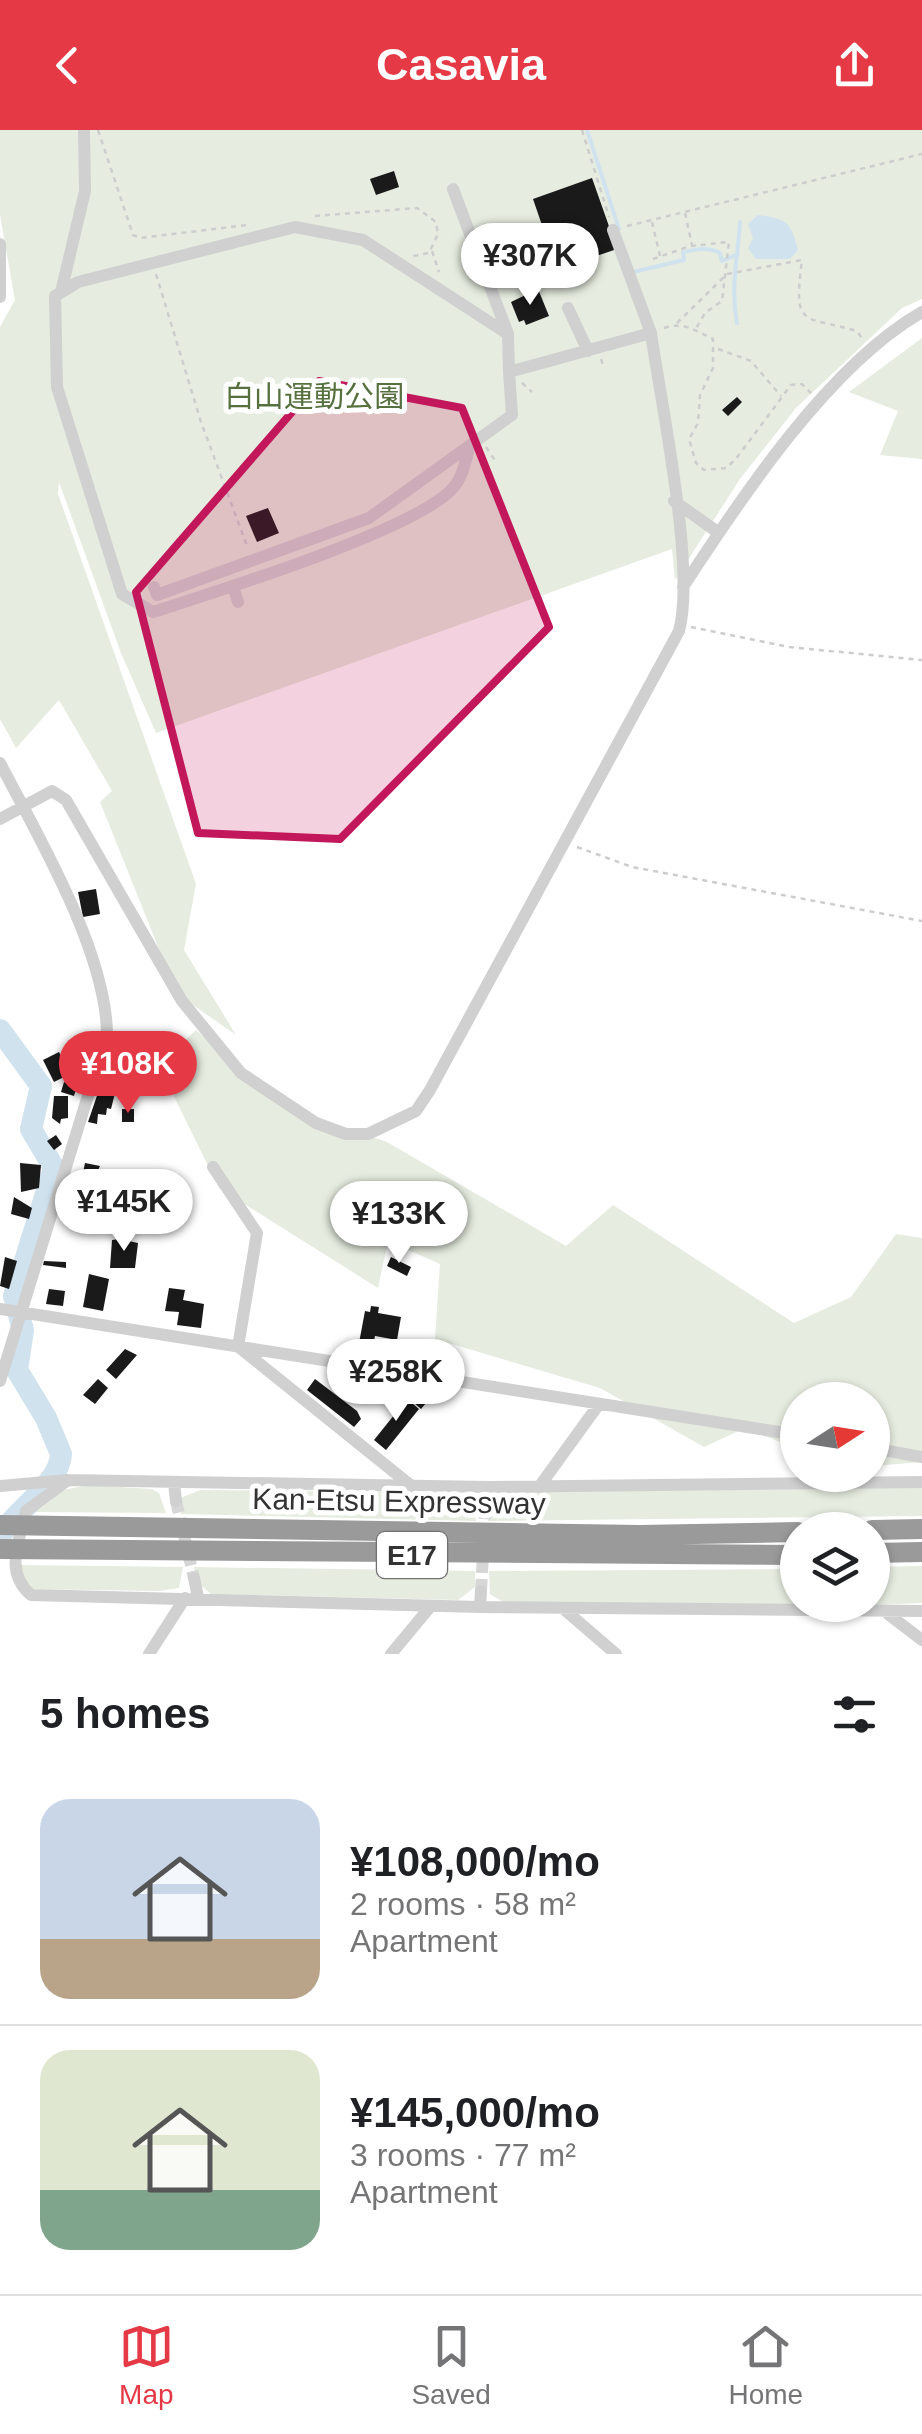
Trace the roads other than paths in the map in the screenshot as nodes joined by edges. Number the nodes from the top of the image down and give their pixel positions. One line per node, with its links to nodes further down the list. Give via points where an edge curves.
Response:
1 (84, 130): 5 (street, via 85,192)
2 (453, 189): 10 (street)
3 (614, 230): 9 (street)
4 (0, 244): 6 (street)
5 (62, 288): 10 (street, via 295,227 362,240); 16 (street, via 55,296 56,387 122,594 154,612)
6 (0, 296)
7 (568, 308): 11 (street)
8 (922, 312): 15 (street, via 870,349 773,456)
9 (651, 333): 11 (street); 14 (street)
10 (508, 334): 12 (street)
11 (588, 351): 12 (street)
12 (509, 372): 13 (street, via 512,415)
13 (475, 441): 16 (street, via 460,478 431,505); 17 (street, via 370,518 157,595)
14 (674, 501): 15 (street); 18 (street)
15 (719, 532): 18 (street)
16 (234, 586): 19 (street)
17 (154, 587)
18 (682, 588): 21 (street, via 681,624 568,843 416,1111 368,1134 346,1134 279,1102 241,1073 197,1024 66,800 52,792)
19 (238, 602)
20 (0, 763): 21 (street)
21 (22, 806): 22 (street); 25 (street, via 95,970 107,1034)
22 (0, 819)
23 (213, 1168): 26 (street, via 257,1233)
24 (0, 1309): 25 (street)
25 (20, 1312): 26 (street); 27 (street)
26 (238, 1347): 28 (street); 37 (street)
27 (0, 1380)
28 (600, 1404): 29 (street); 36 (street)
29 (780, 1432)
30 (890, 1451): 31 (street)
31 (922, 1457)
32 (68, 1480): 33 (street); 35 (street); 49 (street, via 26,1511 14,1568 18,1584 31,1595)
33 (174, 1482): 37 (street); 38 (street)
34 (922, 1482): 36 (street)
35 (0, 1486)
36 (539, 1487): 37 (street, via 487,1493)
37 (414, 1488)
38 (176, 1501)
39 (0, 1525): 42 (highway, Kan-Etsu Expressway / E17)
40 (922, 1528): 41 (highway)
41 (890, 1529)
42 (780, 1532)
43 (0, 1549): 46 (highway, Kan-Etsu Expressway / E17)
44 (922, 1552): 45 (highway)
45 (890, 1553)
46 (780, 1555)
47 (194, 1578): 49 (street)
48 (480, 1591): 51 (street)
49 (191, 1597): 50 (street); 58 (street)
50 (430, 1607): 51 (street); 59 (street)
51 (480, 1607): 52 (street)
52 (566, 1611): 54 (street); 60 (street)
53 (922, 1612): 55 (street)
54 (780, 1613)
55 (890, 1614)
56 (890, 1616): 57 (street)
57 (922, 1640)
58 (150, 1654)
59 (391, 1654)
60 (616, 1654)

